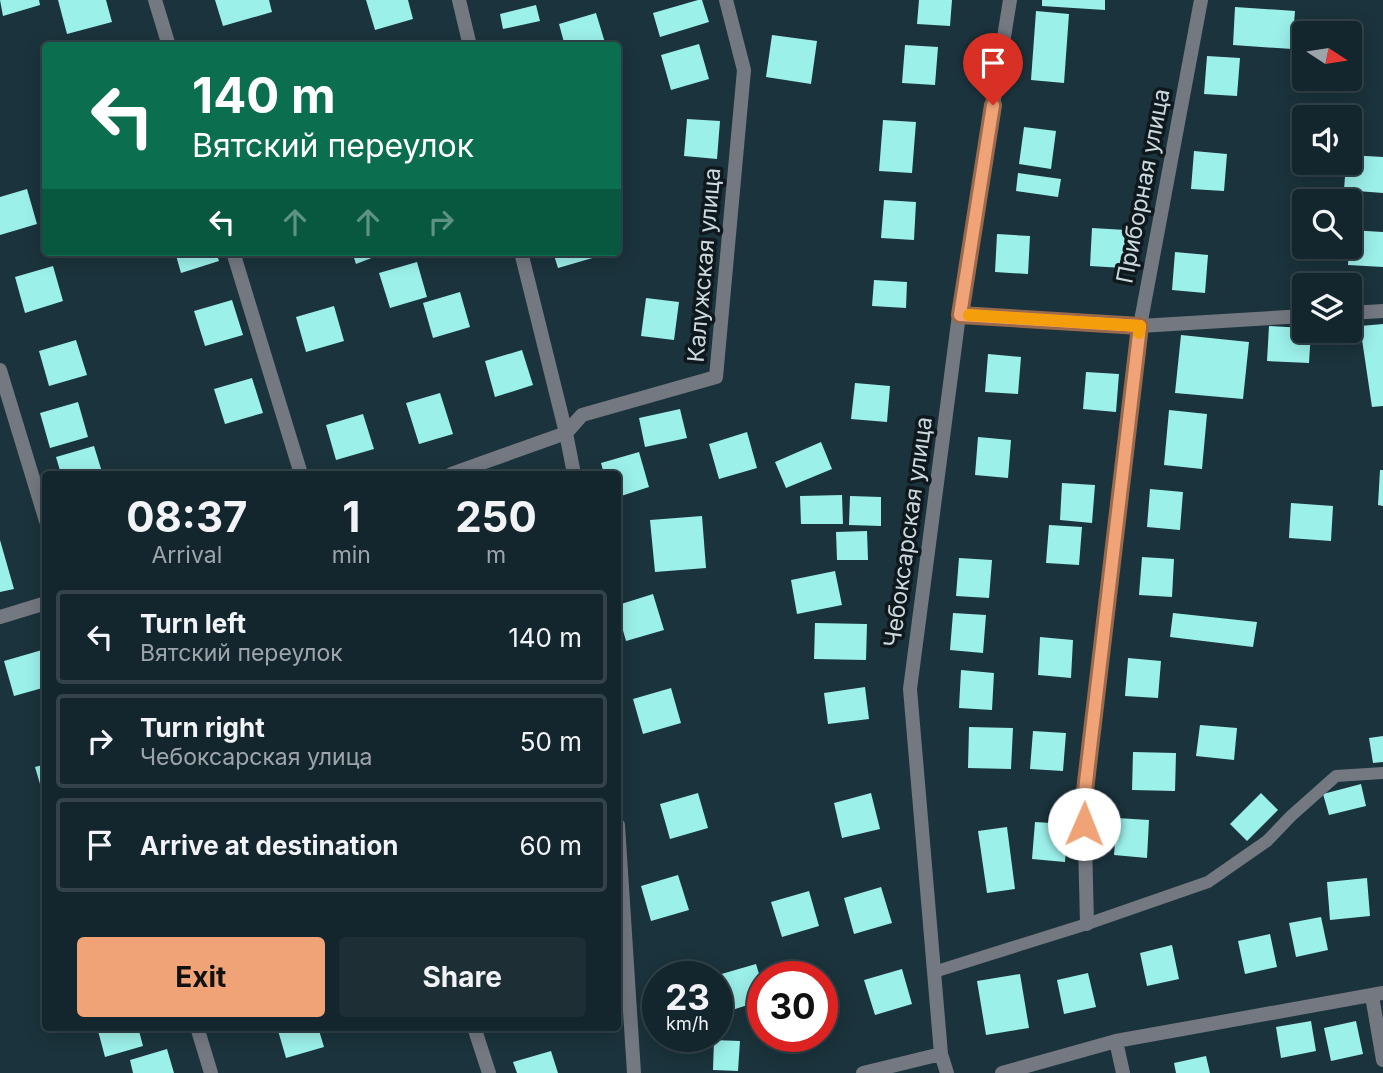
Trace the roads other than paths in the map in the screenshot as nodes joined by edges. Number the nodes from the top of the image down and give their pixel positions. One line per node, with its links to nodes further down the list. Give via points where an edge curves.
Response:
1 (155, 0): 6 (street)
2 (459, 0): 7 (street)
3 (726, 0): 16 (street, Калужская улица, via 744,69 716,377 582,415)
4 (1010, 0): 12 (street, Чебоксарская улица)
5 (1201, 0): 14 (street, Приборная улица)
6 (168, 42)
7 (469, 42)
8 (234, 256): 17 (street)
9 (522, 256): 16 (street)
10 (1383, 311): 11 (street)
11 (1362, 312)
12 (960, 315): 14 (street); 26 (street, Чебоксарская улица, via 910,689)
13 (1292, 317): 14 (street)
14 (1140, 326): 25 (street, Приборная улица, via 1084,799)
15 (0, 370): 20 (street)
16 (566, 433): 18 (street, Калужская улица); 19 (street)
17 (300, 471)
18 (459, 471)
19 (573, 471)
20 (42, 508)
21 (42, 604): 22 (street)
22 (0, 617)
23 (1383, 773): 25 (lane, via 1336,776 1267,841 1208,882)
24 (621, 872): 35 (street)
25 (1087, 924): 26 (lane)
26 (933, 972): 31 (street, Чебоксарская улица)
27 (1377, 994): 30 (street); 32 (street)
28 (198, 1031): 33 (street)
29 (475, 1031): 34 (street)
30 (1116, 1041): 38 (street); 39 (street)
31 (941, 1054): 36 (street); 37 (street, Чебоксарская улица)
32 (1383, 1060)
33 (211, 1073)
34 (489, 1073)
35 (634, 1073)
36 (863, 1073)
37 (947, 1073)
38 (1002, 1073)
39 (1123, 1073)

